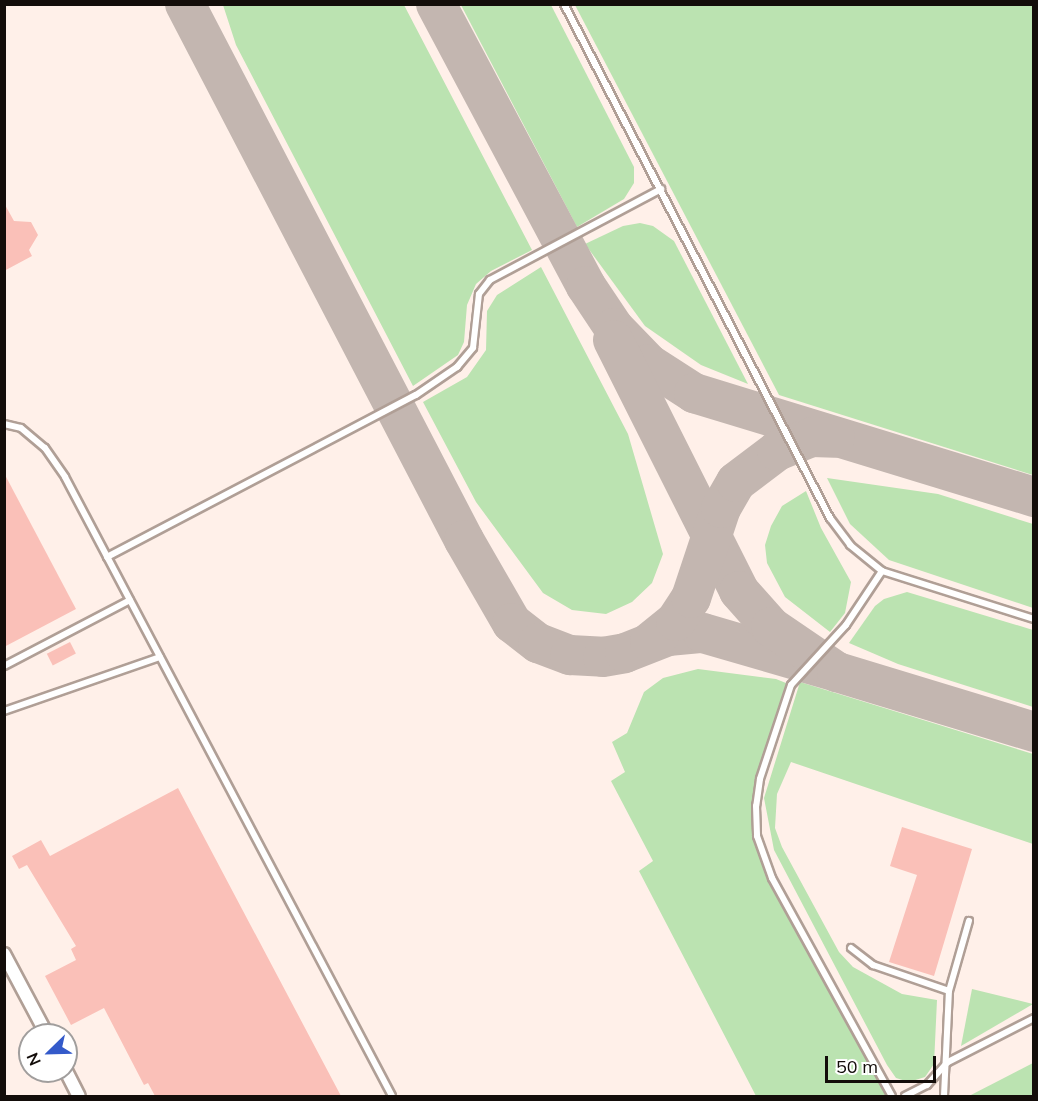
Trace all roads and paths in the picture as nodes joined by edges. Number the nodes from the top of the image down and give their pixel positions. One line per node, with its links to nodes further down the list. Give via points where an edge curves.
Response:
1 (564, 4): 2 (lane)
2 (661, 189): 4 (lane, via 490,280 478,294 473,348 457,367 416,395); 5 (lane, via 830,518 850,545)
3 (4, 424): 4 (lane, via 21,428 45,448 65,477)
4 (107, 557): 6 (lane)
5 (882, 572): 7 (lane); 19 (lane, via 839,633 791,686 760,779 756,806 757,836 772,878)
6 (130, 600): 8 (lane); 9 (lane)
7 (1034, 619)
8 (160, 657): 10 (lane); 18 (lane)
9 (4, 666)
10 (4, 711)
11 (969, 921): 14 (lane)
12 (851, 948): 14 (lane, via 873,965)
13 (4, 954): 16 (street)
14 (949, 991): 17 (lane)
15 (1034, 1018): 17 (lane)
16 (41, 1023)
17 (948, 1062): 20 (lane, via 927,1085); 21 (lane)
18 (392, 1096)
19 (892, 1096)
20 (905, 1096)
21 (944, 1096)

